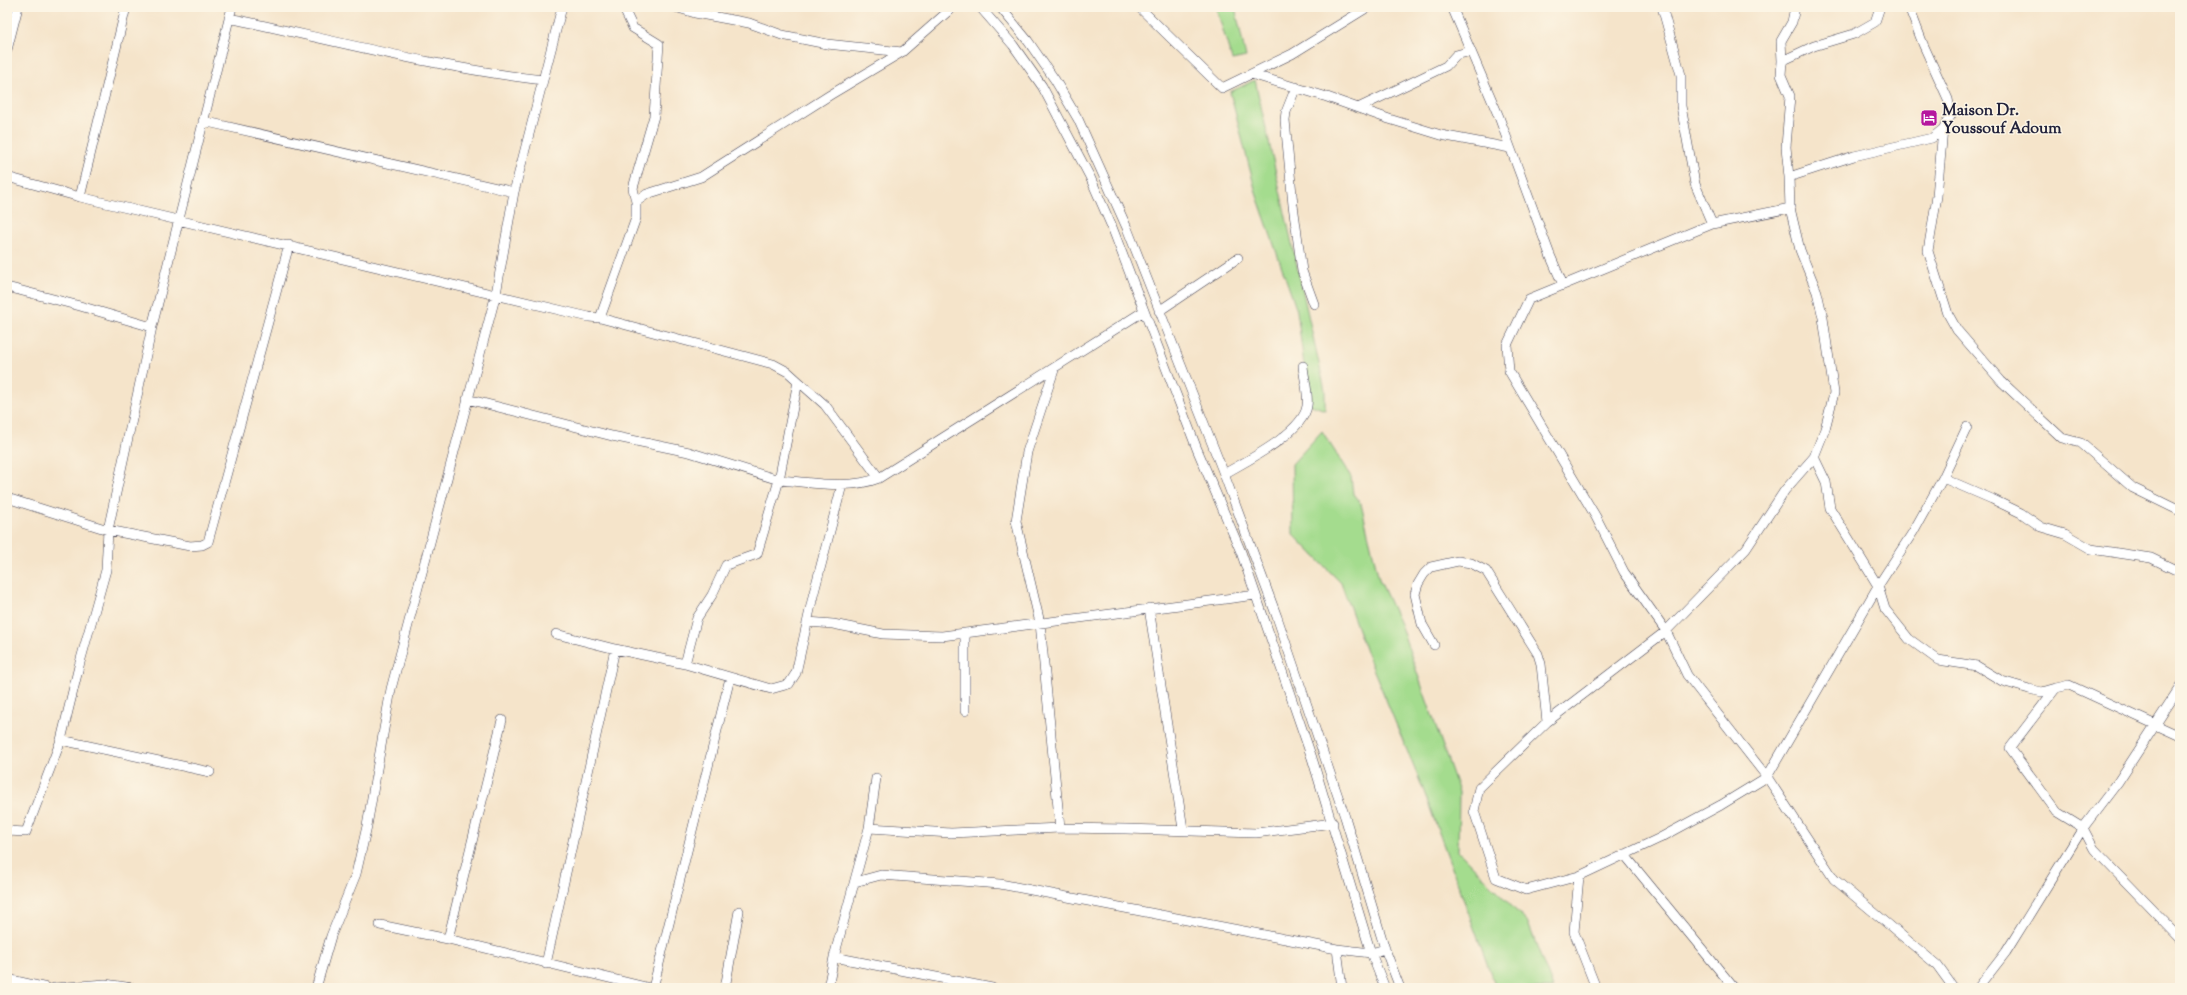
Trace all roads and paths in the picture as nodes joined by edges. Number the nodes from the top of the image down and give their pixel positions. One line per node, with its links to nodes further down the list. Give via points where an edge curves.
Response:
1 (18, 7): 18 (street)
2 (126, 7): 32 (street)
3 (232, 7): 17 (street)
4 (562, 7): 23 (street)
5 (623, 7): 33 (street, via 632,28 659,44 654,116 634,188)
6 (675, 7): 20 (street, via 827,44)
7 (953, 7): 20 (street)
8 (980, 7): 43 (street, via 1013,45 1042,86 1064,126 1090,177)
9 (1000, 7): 44 (street, via 1028,41 1078,119 1127,228)
10 (1139, 7): 22 (street, via 1222,88)
11 (1368, 7): 22 (street, via 1313,42)
12 (1452, 7): 19 (street)
13 (1662, 7): 36 (street, via 1681,75 1681,106 1695,184)
14 (1795, 7): 21 (street, via 1792,22 1780,41)
15 (1880, 7): 21 (street, via 1875,22 1854,34 1814,46)
16 (1909, 7): 27 (street, via 1948,99 1951,115)
17 (229, 18): 23 (street, via 398,56 499,75); 26 (street)
18 (7, 50)
19 (1471, 51): 25 (street, via 1456,54 1446,66); 28 (street)
20 (902, 52): 33 (street, via 701,177 647,194)
21 (1782, 61): 30 (street, via 1781,75 1790,96 1786,147)
22 (1251, 74): 24 (street)
23 (543, 80): 31 (street)
24 (1296, 87): 25 (street); 42 (street, via 1285,120 1302,271)
25 (1358, 108): 28 (street, via 1441,135)
26 (203, 121): 31 (street); 35 (street)
27 (1943, 129): 30 (street, via 1932,138 1854,156); 59 (street, via 1937,196 1928,251 1948,314 1957,330 2001,380 2062,438 2081,443 2133,488)
28 (1510, 148): 39 (street)
29 (7, 177): 32 (street)
30 (1789, 177): 34 (street)
31 (514, 192): 41 (street)
32 (80, 197): 35 (street)
33 (636, 202): 45 (street, via 636,218)
34 (1790, 208): 36 (street); 52 (street, via 1800,250 1817,292 1834,393 1825,429)
35 (179, 221): 37 (street); 46 (street)
36 (1712, 224): 39 (street)
37 (289, 245): 41 (street); 60 (street, via 208,542 190,546)
38 (1238, 258): 44 (street)
39 (1563, 285): 67 (street, via 1529,299 1506,345 1509,371 1596,516 1624,572)
40 (7, 287): 46 (street)
41 (496, 294): 45 (street); 50 (street)
42 (1314, 304)
43 (1144, 311): 48 (street); 63 (street)
44 (1159, 311): 53 (street)
45 (600, 318): 49 (street, via 773,364)
46 (152, 327): 60 (street)
47 (1303, 366): 53 (street, via 1307,406 1295,428 1265,450)
48 (1055, 367): 54 (street); 66 (street, via 1027,452 1016,521)
49 (798, 381): 54 (street, via 825,405); 56 (street)
50 (467, 399): 56 (street, via 612,436 689,452); 108 (street, via 391,689 356,874 331,936)
51 (1966, 427): 55 (street)
52 (1814, 457): 62 (street, via 1826,482 1830,508); 67 (street, via 1785,490 1746,549)
53 (1224, 474): 99 (street, via 1302,688)
54 (879, 478): 57 (street, via 869,482)
55 (1943, 478): 61 (street, via 2021,513 2041,527 2065,534 2091,548 2151,558); 62 (street, via 1913,532)
56 (779, 480): 57 (street); 72 (street, via 757,554 726,565 712,595 697,618)
57 (842, 485): 65 (street)
58 (7, 498): 60 (street)
59 (2180, 511)
60 (108, 530): 81 (street, via 106,570)
61 (2180, 572)
62 (1878, 586): 75 (street, via 1885,608 1909,639 1938,660 1976,666 2002,681 2029,689 2042,692); 83 (street)
63 (1256, 595): 64 (street); 85 (street)
64 (1149, 608): 66 (street); 89 (street)
65 (808, 622): 68 (street, via 883,634 942,636); 73 (street, via 796,673 789,684 771,689)
66 (1040, 623): 68 (street); 87 (street)
67 (1666, 631): 78 (street); 83 (street, via 1686,674)
68 (965, 633): 76 (street)
69 (556, 634): 71 (street)
70 (1434, 645): 78 (street, via 1422,624 1415,594 1424,574 1431,567 1458,562 1471,563 1486,572 1538,654)
71 (615, 649): 72 (street); 102 (street)
72 (685, 664): 73 (street)
73 (730, 678): 109 (street)
74 (2180, 687): 79 (street)
75 (2056, 688): 79 (street, via 2068,686); 88 (street, via 2010,748 2057,812)
76 (965, 711)
77 (502, 720): 97 (street)
78 (1548, 722): 92 (street, via 1479,788 1474,811 1496,878 1526,890)
79 (2155, 723): 80 (street); 88 (street, via 2118,782)
80 (2180, 736)
81 (61, 740): 82 (street); 90 (street, via 26,832)
82 (210, 772)
83 (1768, 777): 91 (street, via 1708,813); 118 (street, via 1834,879 1936,965)
84 (876, 778): 86 (street)
85 (1333, 823): 89 (street, via 1256,833); 100 (street)
86 (869, 828): 87 (street, via 951,833); 93 (street)
87 (1060, 828): 89 (street)
88 (2083, 828): 96 (street, via 2094,849); 104 (street)
89 (1183, 829)
90 (7, 831)
91 (1624, 854): 92 (street); 117 (street)
92 (1579, 876): 116 (street, via 1574,932)
93 (855, 882): 98 (street, via 881,875 1000,884); 101 (street)
94 (739, 912): 110 (street)
95 (380, 925): 97 (street)
96 (2180, 938)
97 (448, 939): 102 (street)
98 (1337, 949): 100 (street); 113 (street)
99 (1385, 949): 100 (street); 115 (street)
100 (1370, 953): 114 (street)
101 (834, 957): 111 (street); 112 (street)
102 (546, 964): 109 (street)
103 (7, 979): 105 (street)
104 (1984, 986)
105 (47, 988)
106 (54, 988): 107 (street, via 105,984)
107 (133, 988)
108 (316, 988)
109 (651, 988)
110 (725, 988)
111 (828, 988)
112 (992, 988)
113 (1342, 988)
114 (1384, 988)
115 (1400, 988)
116 (1596, 988)
117 (1734, 988)
118 (1954, 988)

